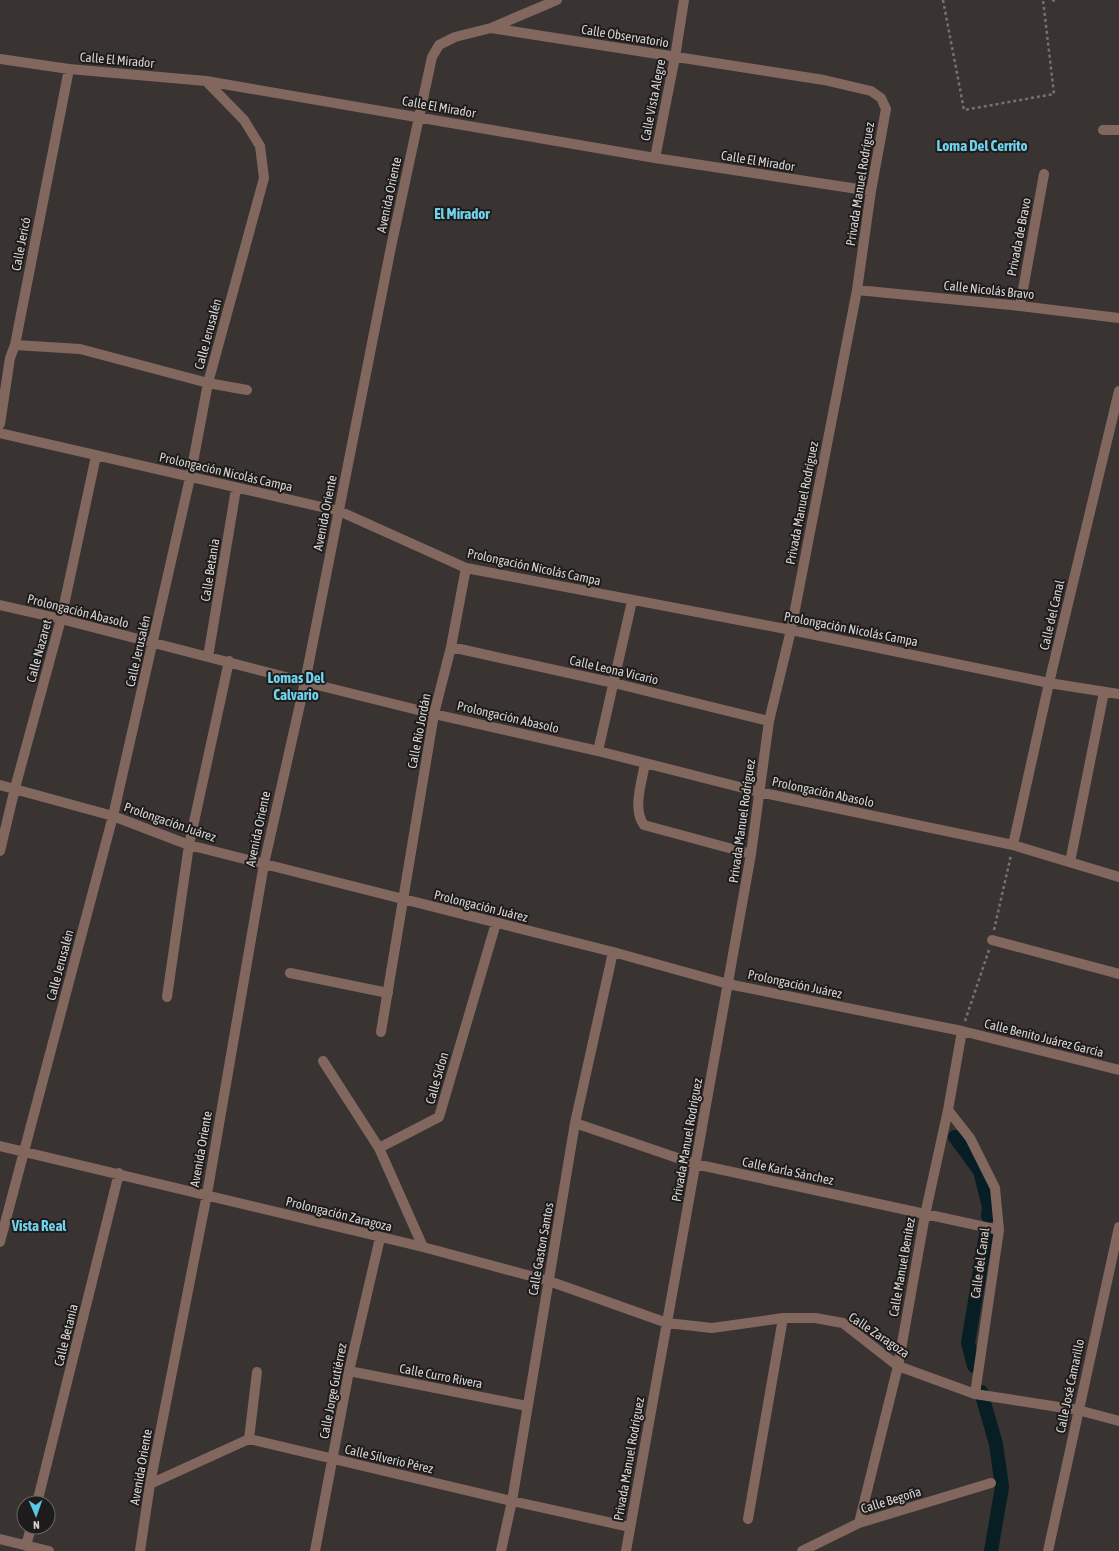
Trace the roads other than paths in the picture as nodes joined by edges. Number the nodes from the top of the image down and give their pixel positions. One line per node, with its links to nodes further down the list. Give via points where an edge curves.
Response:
1 (557, 0): 3 (street)
2 (684, 0): 4 (street, Calle Vista Alegre)
3 (491, 28): 4 (street, Calle Observatorio); 9 (street, Calle Observatorio, via 439,44 432,57)
4 (676, 57): 8 (street, Calle Observatorio, via 824,80 871,91); 12 (street, Calle Vista Alegre)
5 (0, 59): 6 (street, Calle El Mirador)
6 (69, 69): 7 (street, Calle El Mirador); 18 (street, Calle Jericó)
7 (206, 81): 9 (street, Calle El Mirador); 19 (street, Calle Jerusalén, via 244,120 260,146 264,178)
8 (881, 98): 14 (street, Privada Manuel Rodríguez, via 886,109)
9 (419, 116): 12 (street, Calle El Mirador); 27 (street, Avenida Oriente)
10 (1103, 130): 11 (street)
11 (1119, 130)
12 (655, 158): 14 (street, Calle El Mirador)
13 (1044, 174): 16 (street, Privada de Bravo)
14 (871, 191): 15 (street, Privada Manuel Rodríguez)
15 (857, 290): 16 (street, Calle Nicolás Bravo); 32 (street, Privada Manuel Rodríguez)
16 (1020, 306): 17 (street, Calle Nicolás Bravo)
17 (1119, 318)
18 (15, 345): 19 (street, via 80,349); 22 (street, Calle Jericó, via 10,358)
19 (208, 383): 20 (street); 25 (street, Calle Jerusalén)
20 (246, 390)
21 (1119, 391): 39 (street, Calle del Canal)
22 (0, 424)
23 (0, 433): 24 (street, Prolongación Nicolás Campa)
24 (96, 456): 25 (street, Prolongación Nicolás Campa); 31 (street, Calle Nazaret)
25 (190, 478): 26 (street, Prolongación Nicolás Campa); 33 (street, Calle Jerusalén)
26 (236, 488): 27 (street, Prolongación Nicolás Campa); 35 (street, Calle Betania)
27 (338, 511): 28 (street, Prolongación Nicolás Campa); 37 (street, Avenida Oriente)
28 (466, 568): 29 (street, Prolongación Nicolás Campa); 34 (street, Calle Río Jordán)
29 (632, 601): 32 (street, Prolongación Nicolás Campa); 38 (street)
30 (0, 605): 31 (street, Prolongación Abasolo)
31 (61, 619): 33 (street, Prolongación Abasolo); 47 (street, Calle Nazaret)
32 (791, 630): 39 (street, Prolongación Nicolás Campa); 43 (street, Privada Manuel Rodríguez)
33 (154, 643): 35 (street, Prolongación Abasolo); 49 (street, Calle Jerusalén)
34 (451, 647): 38 (street, Calle Leona Vicario); 42 (street, Calle Río Jordán)
35 (208, 656): 36 (street, Prolongación Abasolo)
36 (229, 661): 37 (street, Prolongación Abasolo); 50 (street)
37 (305, 682): 42 (street, Prolongación Abasolo); 55 (street, Avenida Oriente)
38 (614, 683): 43 (street, Calle Leona Vicario); 44 (street)
39 (1049, 683): 40 (street, Prolongación Nicolás Campa); 51 (street, Calle del Canal)
40 (1104, 692): 41 (street, Prolongación Nicolás Campa); 54 (street)
41 (1119, 694)
42 (434, 714): 44 (street, Prolongación Abasolo); 57 (street, Calle Río Jordán)
43 (769, 721): 48 (street, Privada Manuel Rodríguez)
44 (598, 751): 45 (street, Prolongación Abasolo)
45 (645, 763): 48 (street, Prolongación Abasolo); 53 (street, via 637,810 644,825)
46 (0, 785): 47 (street, Prolongación Juárez)
47 (15, 788): 49 (street, Prolongación Juárez); 52 (street, Calle Nazaret)
48 (759, 792): 51 (street, Prolongación Abasolo); 53 (street, Privada Manuel Rodríguez)
49 (113, 816): 50 (street, Prolongación Juárez); 74 (street, Calle Jerusalén)
50 (189, 845): 55 (street, Prolongación Juárez); 65 (street)
51 (1013, 845): 54 (street, Prolongación Abasolo)
52 (0, 851)
53 (751, 854): 63 (street, Privada Manuel Rodríguez)
54 (1070, 862): 56 (street, Prolongación Abasolo)
55 (264, 864): 57 (street, Prolongación Juárez); 77 (street, Avenida Oriente)
56 (1119, 877)
57 (402, 899): 58 (street, Prolongación Juárez); 64 (street, Calle Río Jordán)
58 (496, 923): 60 (street, Prolongación Juárez); 73 (street, Calle Sidon, via 439,1117)
59 (992, 940): 62 (street)
60 (612, 952): 63 (street, Prolongación Juárez); 71 (street, Calle Gaston Santos)
61 (290, 973): 64 (street)
62 (1119, 974)
63 (728, 984): 66 (street, Prolongación Juárez); 75 (street, Privada Manuel Rodríguez)
64 (388, 994): 67 (street, Calle Río Jordán)
65 (168, 997)
66 (962, 1031): 69 (street, Calle Benito Juárez García); 70 (street)
67 (381, 1032)
68 (323, 1061): 73 (street)
69 (1119, 1070)
70 (948, 1110): 78 (street, Calle Manuel Benítez); 80 (street, Calle del Canal, via 970,1138 995,1188)
71 (575, 1123): 75 (street, Calle Karla Sánchez); 84 (street, Calle Gaston Santos)
72 (0, 1146): 74 (street, Prolongación Zaragoza)
73 (379, 1148): 83 (street)
74 (24, 1152): 76 (street, Prolongación Zaragoza); 82 (street, Calle Jerusalén)
75 (695, 1164): 78 (street, Calle Karla Sánchez); 86 (street, Privada Manuel Rodríguez)
76 (120, 1174): 77 (street, Prolongación Zaragoza); 98 (street, Calle Betania)
77 (207, 1194): 81 (street, Prolongación Zaragoza); 97 (street, Avenida Oriente)
78 (925, 1214): 80 (street, Calle Karla Sánchez); 87 (street, Calle Manuel Benítez)
79 (1119, 1227): 92 (street, Calle José Camarillo)
80 (999, 1230): 90 (street, Calle del Canal)
81 (380, 1238): 83 (street, Prolongación Zaragoza); 88 (street, Calle Jorge Gutiérrez)
82 (0, 1242)
83 (423, 1247): 84 (street, Prolongación Zaragoza)
84 (549, 1281): 86 (street, Prolongación Zaragoza); 91 (street, Calle Gaston Santos)
85 (783, 1318): 86 (street, Calle Zaragoza, via 712,1328); 87 (street, Calle Zaragoza, via 815,1318 842,1324); 100 (street)
86 (667, 1323): 102 (street, Privada Manuel Rodríguez)
87 (898, 1366): 90 (street, Calle Zaragoza); 101 (street, Calle Manuel Benítez)
88 (349, 1371): 91 (street, Calle Curro Rivera); 95 (street, Calle Jorge Gutiérrez)
89 (257, 1372): 94 (street)
90 (976, 1394): 92 (street, Calle Zaragoza)
91 (527, 1406): 99 (street, Calle Gaston Santos)
92 (1078, 1410): 93 (street, Calle Zaragoza); 112 (street, Calle José Camarillo)
93 (1119, 1421)
94 (249, 1439): 95 (street, Calle Silverio Pérez); 97 (street)
95 (333, 1459): 99 (street, Calle Silverio Pérez); 108 (street, Calle Jorge Gutiérrez)
96 (991, 1483): 101 (street, Calle Begoña)
97 (150, 1484): 107 (street, Avenida Oriente)
98 (39, 1495)
99 (512, 1501): 102 (street, Calle Silverio Pérez); 109 (street, Calle Gaston Santos)
100 (748, 1520)
101 (860, 1523): 111 (street, Calle Begoña)
102 (630, 1527): 110 (street, Privada Manuel Rodríguez)
103 (29, 1535): 105 (street)
104 (0, 1539): 105 (street)
105 (26, 1546): 106 (street)
106 (49, 1551)
107 (140, 1551)
108 (316, 1551)
109 (501, 1551)
110 (626, 1551)
111 (802, 1551)
112 (1048, 1551)

